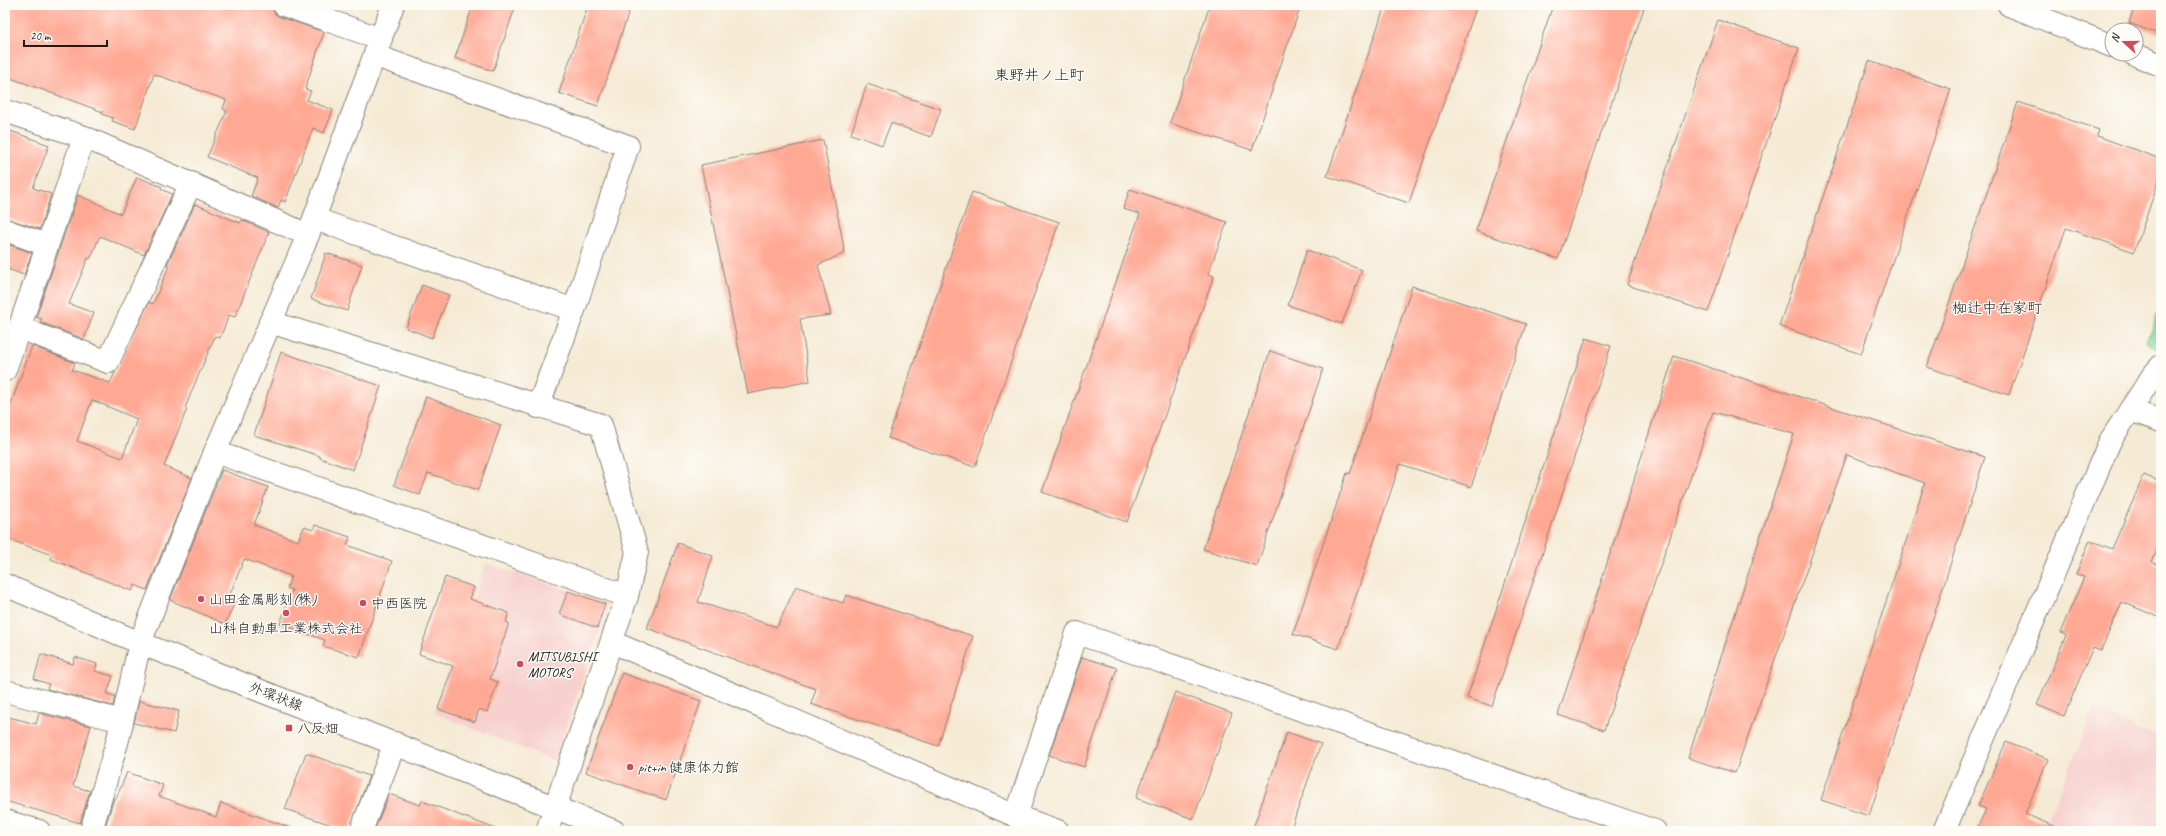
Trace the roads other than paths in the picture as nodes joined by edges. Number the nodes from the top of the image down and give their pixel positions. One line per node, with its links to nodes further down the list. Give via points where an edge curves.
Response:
1 (284, 5): 5 (street)
2 (393, 5): 5 (street)
3 (2009, 5): 4 (street)
4 (2104, 43)
5 (378, 47): 11 (street); 14 (street, via 628,146)
6 (2144, 58): 7 (street)
7 (2161, 65)
8 (5, 111): 9 (street)
9 (84, 137): 10 (street); 13 (street)
10 (191, 183): 11 (street); 16 (street, via 108,362)
11 (312, 227): 14 (street); 15 (street)
12 (5, 230): 13 (street)
13 (47, 245): 16 (street)
14 (574, 310): 19 (street)
15 (270, 322): 19 (street); 22 (street)
16 (20, 328): 18 (street)
17 (2161, 366): 20 (street)
18 (5, 369)
19 (538, 407): 24 (street, via 601,425 637,552)
20 (2130, 410): 21 (street); 41 (street, via 2110,441)
21 (2161, 421)
22 (215, 452): 24 (street); 25 (street)
23 (5, 585): 25 (street, 外環状線)
24 (627, 596): 26 (street)
25 (140, 642): 28 (street); 29 (street, 外環状線)
26 (612, 642): 30 (street); 31 (street)
27 (5, 691): 28 (street)
28 (122, 721): 35 (street)
29 (395, 743): 30 (street, 外環状線); 36 (street)
30 (555, 808): 37 (street); 38 (street, 外環状線)
31 (1016, 816): 33 (street, via 1077,633); 39 (street)
32 (5, 821): 34 (street)
33 (1610, 824): 40 (street)
34 (40, 831)
35 (91, 831)
36 (362, 831)
37 (547, 831)
38 (614, 831)
39 (1058, 831)
40 (1655, 831)
41 (1944, 831)

